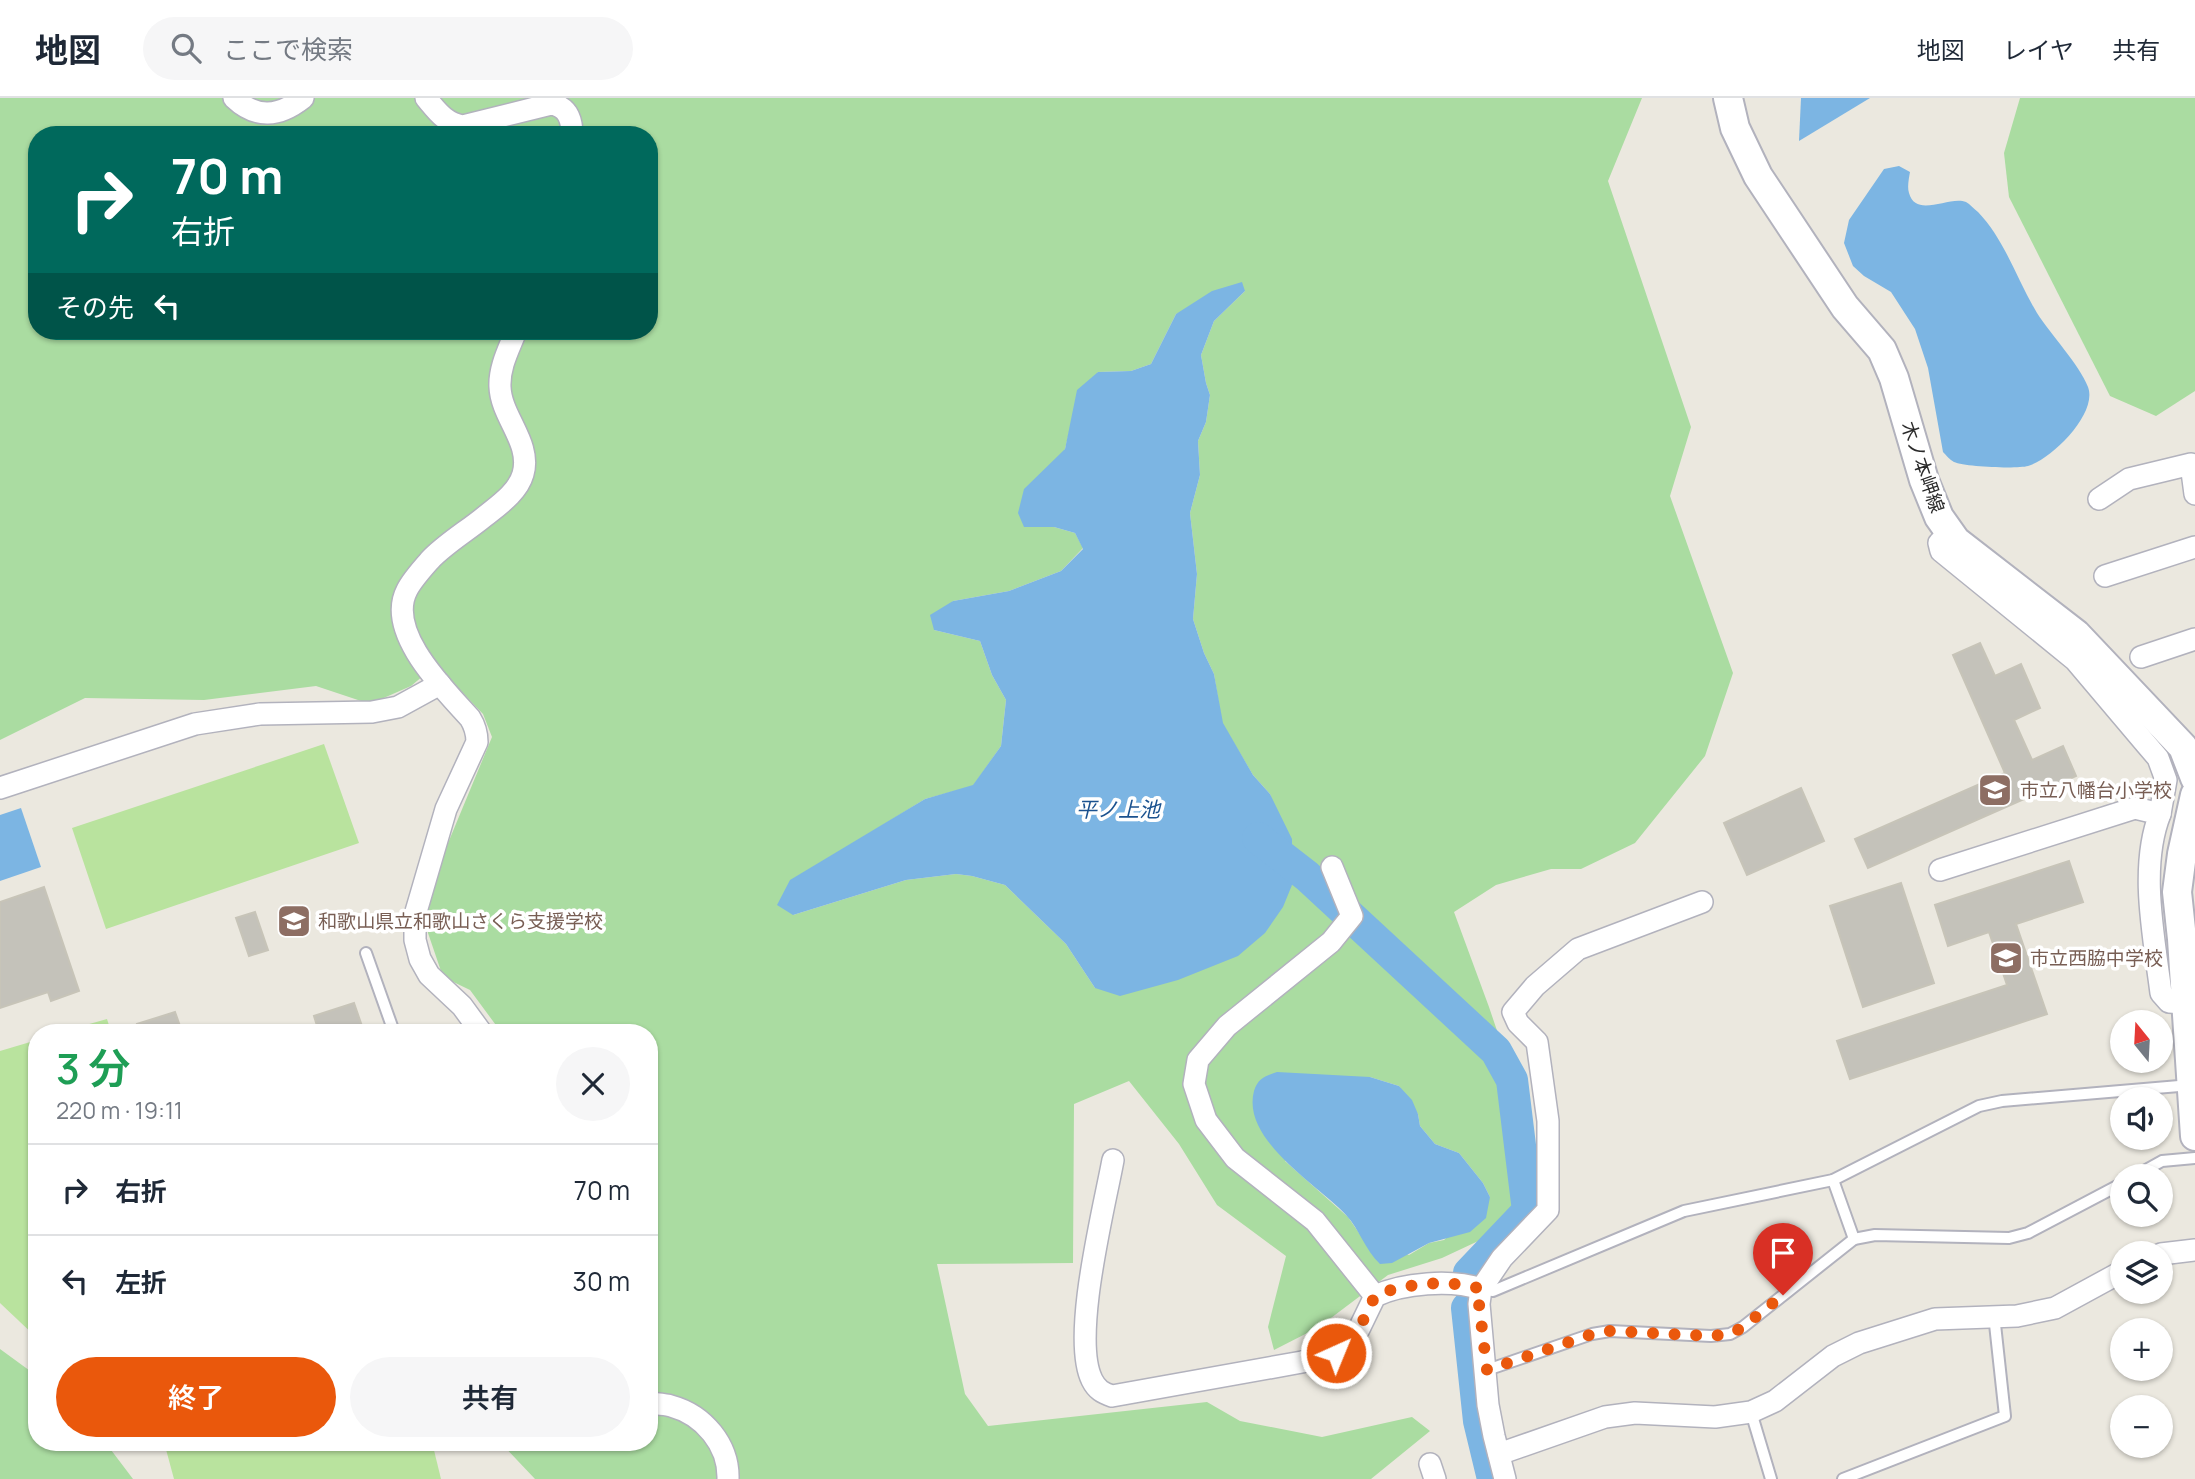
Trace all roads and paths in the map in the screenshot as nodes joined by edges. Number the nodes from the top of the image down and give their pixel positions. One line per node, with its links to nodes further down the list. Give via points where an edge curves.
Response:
1 (234, 98): 2 (street, via 261,114)
2 (303, 98)
3 (426, 98): 5 (street, via 442,117)
4 (1728, 98): 11 (main road, 木ノ本岬線, via 1735,128 1758,176 1845,307 1882,350 1924,481)
5 (463, 126)
6 (463, 126): 7 (street, via 551,104 569,114)
7 (571, 126)
8 (512, 340): 16 (street, via 501,368 500,389 521,443 523,477 507,498 431,559 406,592 406,632)
9 (2195, 494): 10 (street, via 2191,464 2129,478)
10 (2099, 499)
11 (1950, 532): 17 (main road, 木ノ本岬線, via 2076,634 2183,747); 20 (street, via 1939,543 1941,551 2075,660 2158,758 2166,780)
12 (2195, 547): 13 (street)
13 (2105, 576)
14 (2195, 639): 15 (street)
15 (2141, 657)
16 (440, 684): 18 (street, via 398,707 372,712 260,714 195,724); 27 (street, via 476,727 477,742 446,809 415,915 415,940 429,975)
17 (2195, 778)
18 (0, 788)
19 (2195, 795): 25 (main road, via 2177,892)
20 (2160, 814): 22 (street, via 2135,808); 25 (street, via 2149,896 2161,993 2169,1002)
21 (1332, 867): 40 (street, via 1352,916 1331,942 1227,1026 1198,1060 1194,1084 1206,1120 1235,1158 1315,1221)
22 (1940, 870)
23 (1702, 902): 39 (street, via 1578,949 1513,1012 1537,1042 1539,1052 1548,1121 1548,1210 1502,1258)
24 (366, 953): 26 (lane)
25 (2185, 1003): 28 (main road)
26 (391, 1024)
27 (475, 1024)
28 (2192, 1085): 29 (main road); 33 (lane, via 1979,1106)
29 (2194, 1123)
30 (2195, 1158): 32 (lane)
31 (1113, 1160): 40 (street, via 1087,1301 1085,1351 1091,1379 1100,1392 1112,1396 1336,1353 1359,1329)
32 (2157, 1164)
33 (1833, 1180): 35 (lane); 39 (lane, via 1684,1211 1493,1291)
34 (2110, 1190): 35 (lane, via 2028,1233 2009,1238)
35 (1854, 1238): 42 (lane, via 1730,1334 1610,1331)
36 (2195, 1250): 37 (street)
37 (2173, 1253)
38 (2110, 1278): 41 (street, via 2055,1308 2017,1316)
39 (1481, 1289): 40 (street, via 1458,1284 1408,1286); 42 (street)
40 (1375, 1296)
41 (1994, 1315): 44 (street, via 1935,1319 1859,1343 1833,1356 1775,1401); 49 (lane, via 2005,1416)
42 (1487, 1370): 45 (street)
43 (658, 1404): 46 (street, via 673,1406 699,1420 718,1439)
44 (1751, 1412): 45 (street, via 1715,1417 1635,1413 1605,1417); 48 (lane)
45 (1499, 1454): 47 (street)
46 (728, 1479)
47 (1505, 1479)
48 (1771, 1479)
49 (1843, 1479)

